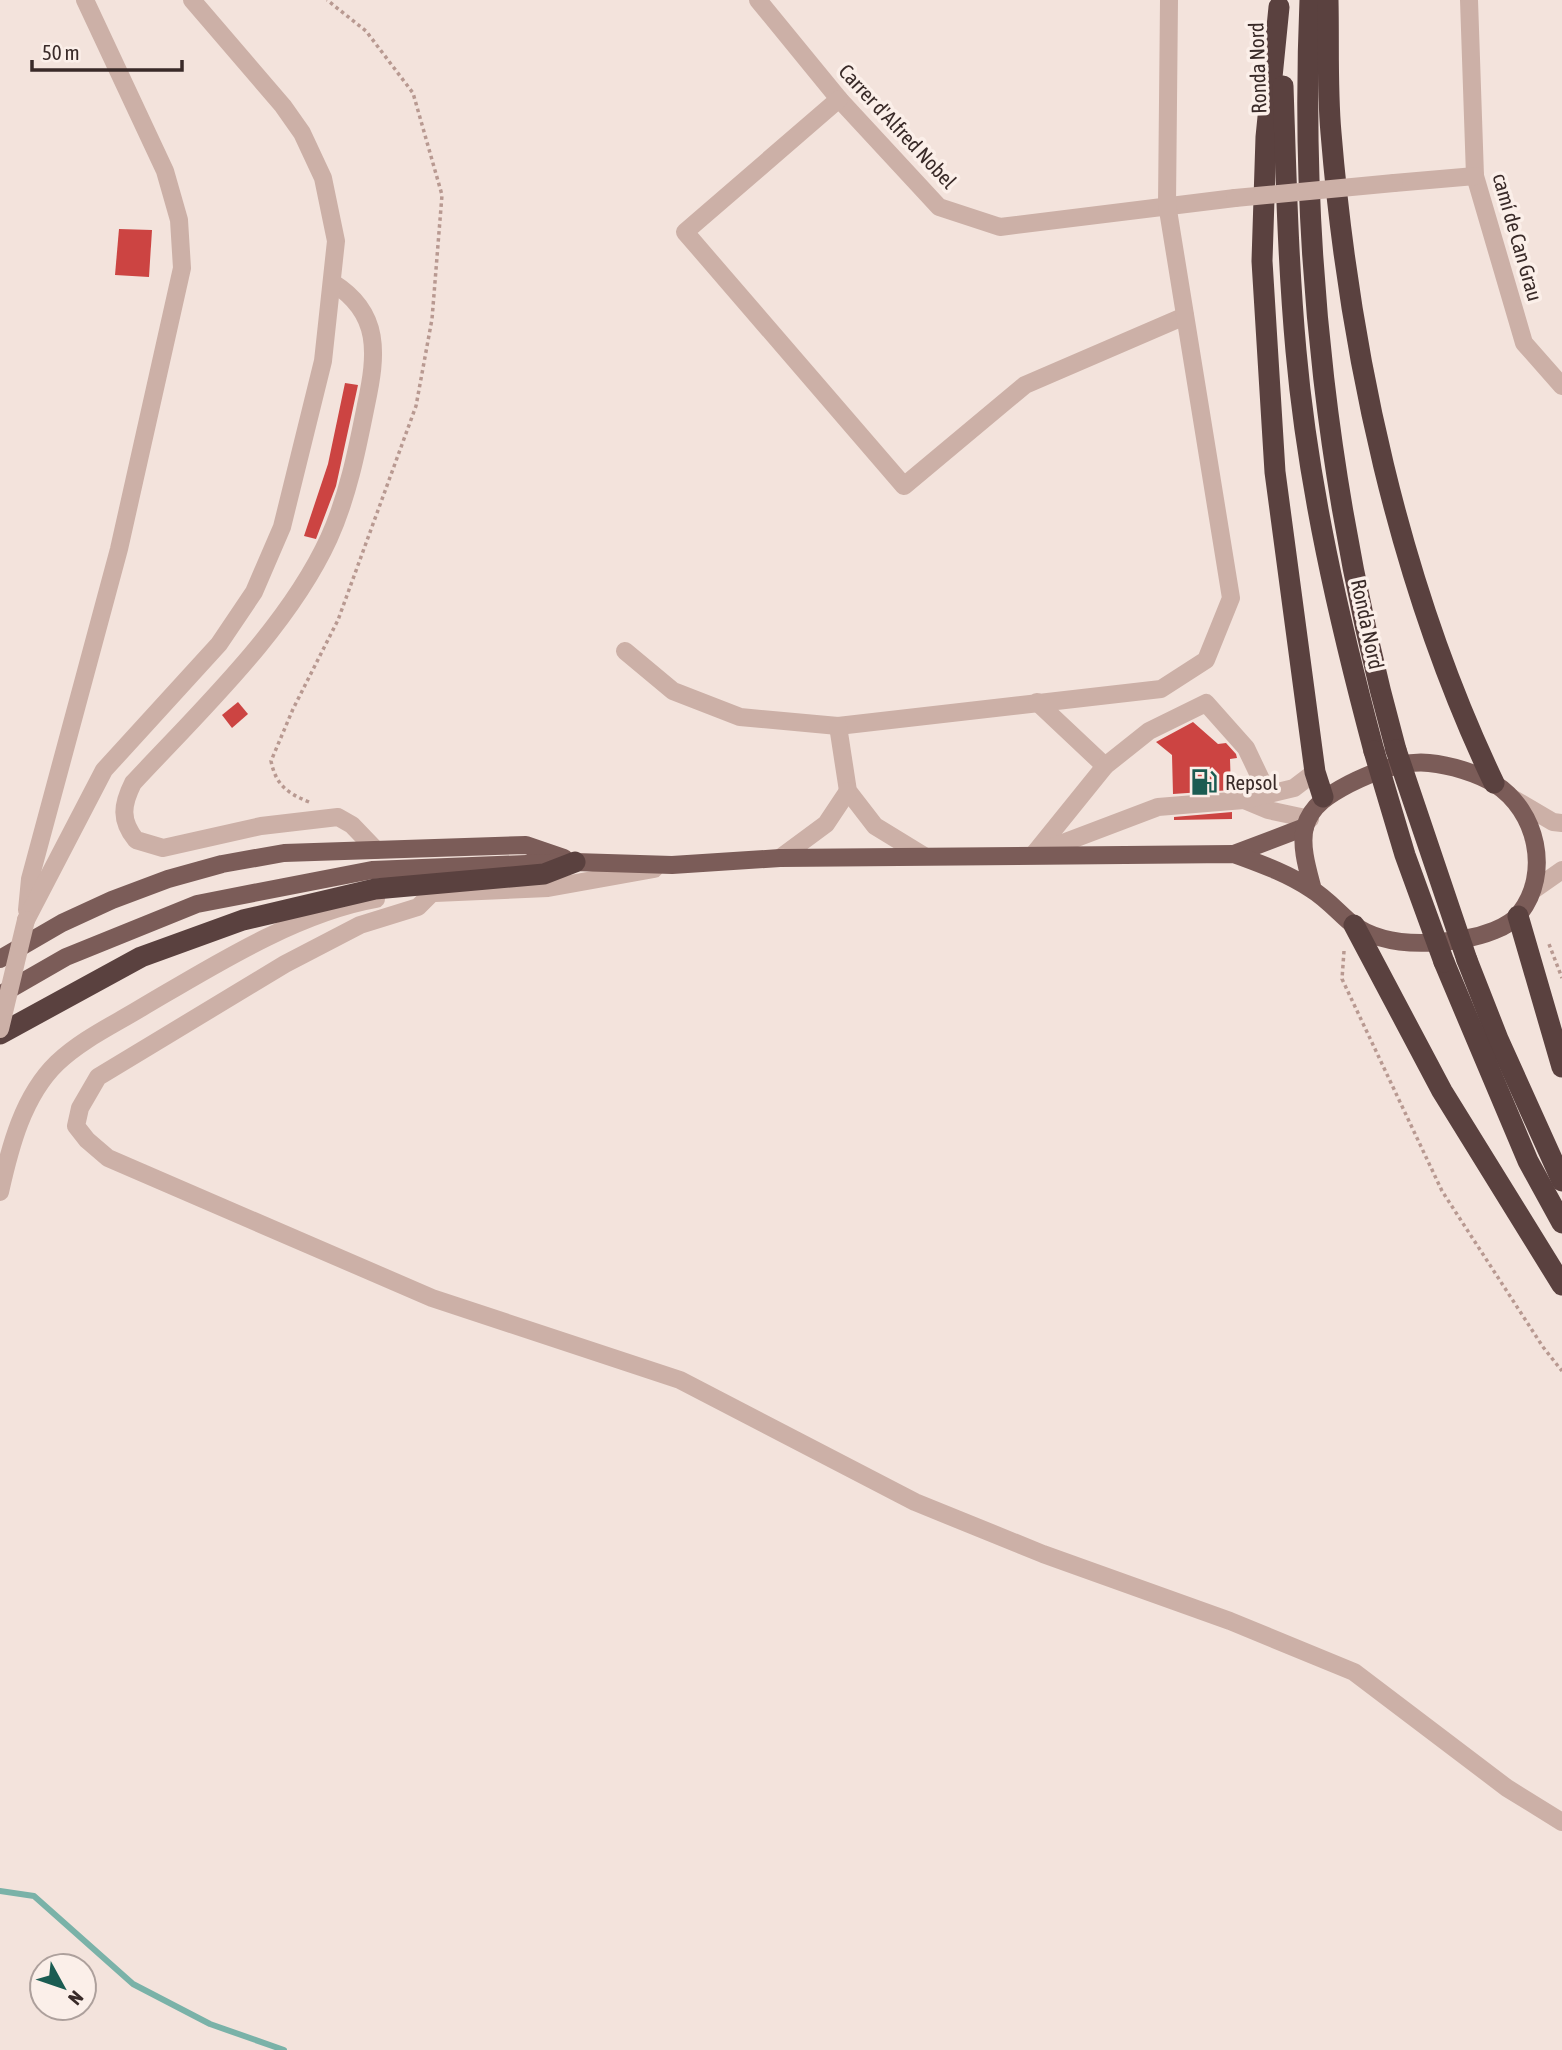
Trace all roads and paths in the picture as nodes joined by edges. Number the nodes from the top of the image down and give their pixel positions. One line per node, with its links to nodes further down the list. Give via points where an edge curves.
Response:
1 (85, 0): 40 (street, via 165,171 180,219 183,268 119,549 30,879)
2 (192, 0): 12 (street, via 284,106 314,156 334,232)
3 (758, 0): 9 (street, Carrer d'Alfred Nobel)
4 (1169, 0): 11 (street)
5 (1310, 0): 46 (highway, Ronda Nord, bridge, via 1306,96 1315,289 1349,555 1396,750 1467,960)
6 (1328, 0): 20 (highway, via 1331,130 1345,267 1386,483 1461,714)
7 (1469, 0): 10 (street, camí de Can Grau)
8 (1280, 3): 19 (highway, via 1266,137 1262,261 1275,472); 48 (highway, Ronda Nord, bridge, via 1296,352 1313,481 1349,659 1405,855 1444,962 1528,1161)
9 (839, 99): 11 (street, Carrer d'Alfred Nobel, via 939,207 1000,227); 13 (street, via 685,232 904,486 1025,386)
10 (1475, 176): 11 (street, Carrer d'Alfred Nobel, bridge); 14 (street, camí de Can Grau, via 1524,343)
11 (1167, 204): 13 (street)
12 (333, 283): 28 (street, via 360,304 372,332 371,385 354,465 329,538 282,616 133,783 123,803 123,816 136,840 163,848 261,825 338,817); 40 (street, via 323,361 282,527 254,592 219,644 104,771)
13 (1185, 316): 16 (street, via 1231,598 1206,660 1161,689)
14 (1562, 386)
15 (625, 651): 17 (street, via 673,691 740,717)
16 (1037, 702): 17 (street); 18 (street)
17 (838, 726): 21 (street)
18 (1105, 766): 22 (street, via 1149,731 1206,703 1246,748); 29 (street)
19 (1315, 772): 22 (street, via 1294,788); 23 (highway)
20 (1494, 783): 23 (main road, via 1427,762 1375,771); 24 (main road)
21 (848, 790): 31 (street, via 875,825); 32 (street, via 825,824)
22 (1267, 792): 25 (street)
23 (1323, 797): 26 (main road)
24 (1512, 798): 27 (street); 36 (main road, via 1538,850)
25 (1244, 800): 26 (street); 29 (street, via 1158,807)
26 (1307, 823): 30 (main road); 37 (main road, via 1305,856)
27 (1562, 823)
28 (376, 850): 33 (main road, via 526,845); 42 (main road, via 284,853 168,879 62,923)
29 (1034, 854): 30 (main road); 31 (main road)
30 (1234, 854): 37 (main road, via 1278,870)
31 (924, 856): 32 (main road)
32 (780, 858): 34 (main road)
33 (575, 862): 34 (main road); 43 (main road, via 372,870 197,904 66,957); 44 (highway, via 544,874 375,888 243,919 141,957)
34 (672, 865): 38 (street, via 548,888)
35 (1562, 870): 36 (street)
36 (1535, 889): 39 (main road)
37 (1313, 890): 41 (main road)
38 (432, 893): 47 (street, via 364,902 299,924 204,971 90,1038 56,1064 28,1103); 51 (street, via 418,907 360,925 285,964 98,1077 79,1108 76,1126 108,1158 432,1298 680,1380 915,1502 1354,1672 1507,1788)
39 (1518, 916): 41 (main road, via 1482,936 1431,944 1391,940); 45 (highway)
40 (26, 920): 44 (street, bridge)
41 (1350, 922): 49 (highway, via 1442,1091); 50 (path, via 1342,979 1387,1078 1442,1191)
42 (0, 959)
43 (0, 995)
44 (0, 1032)
45 (1562, 1067)
46 (1562, 1181)
47 (0, 1192)
48 (1562, 1223)
49 (1562, 1286)
50 (1562, 1371)
51 (1562, 1822)

